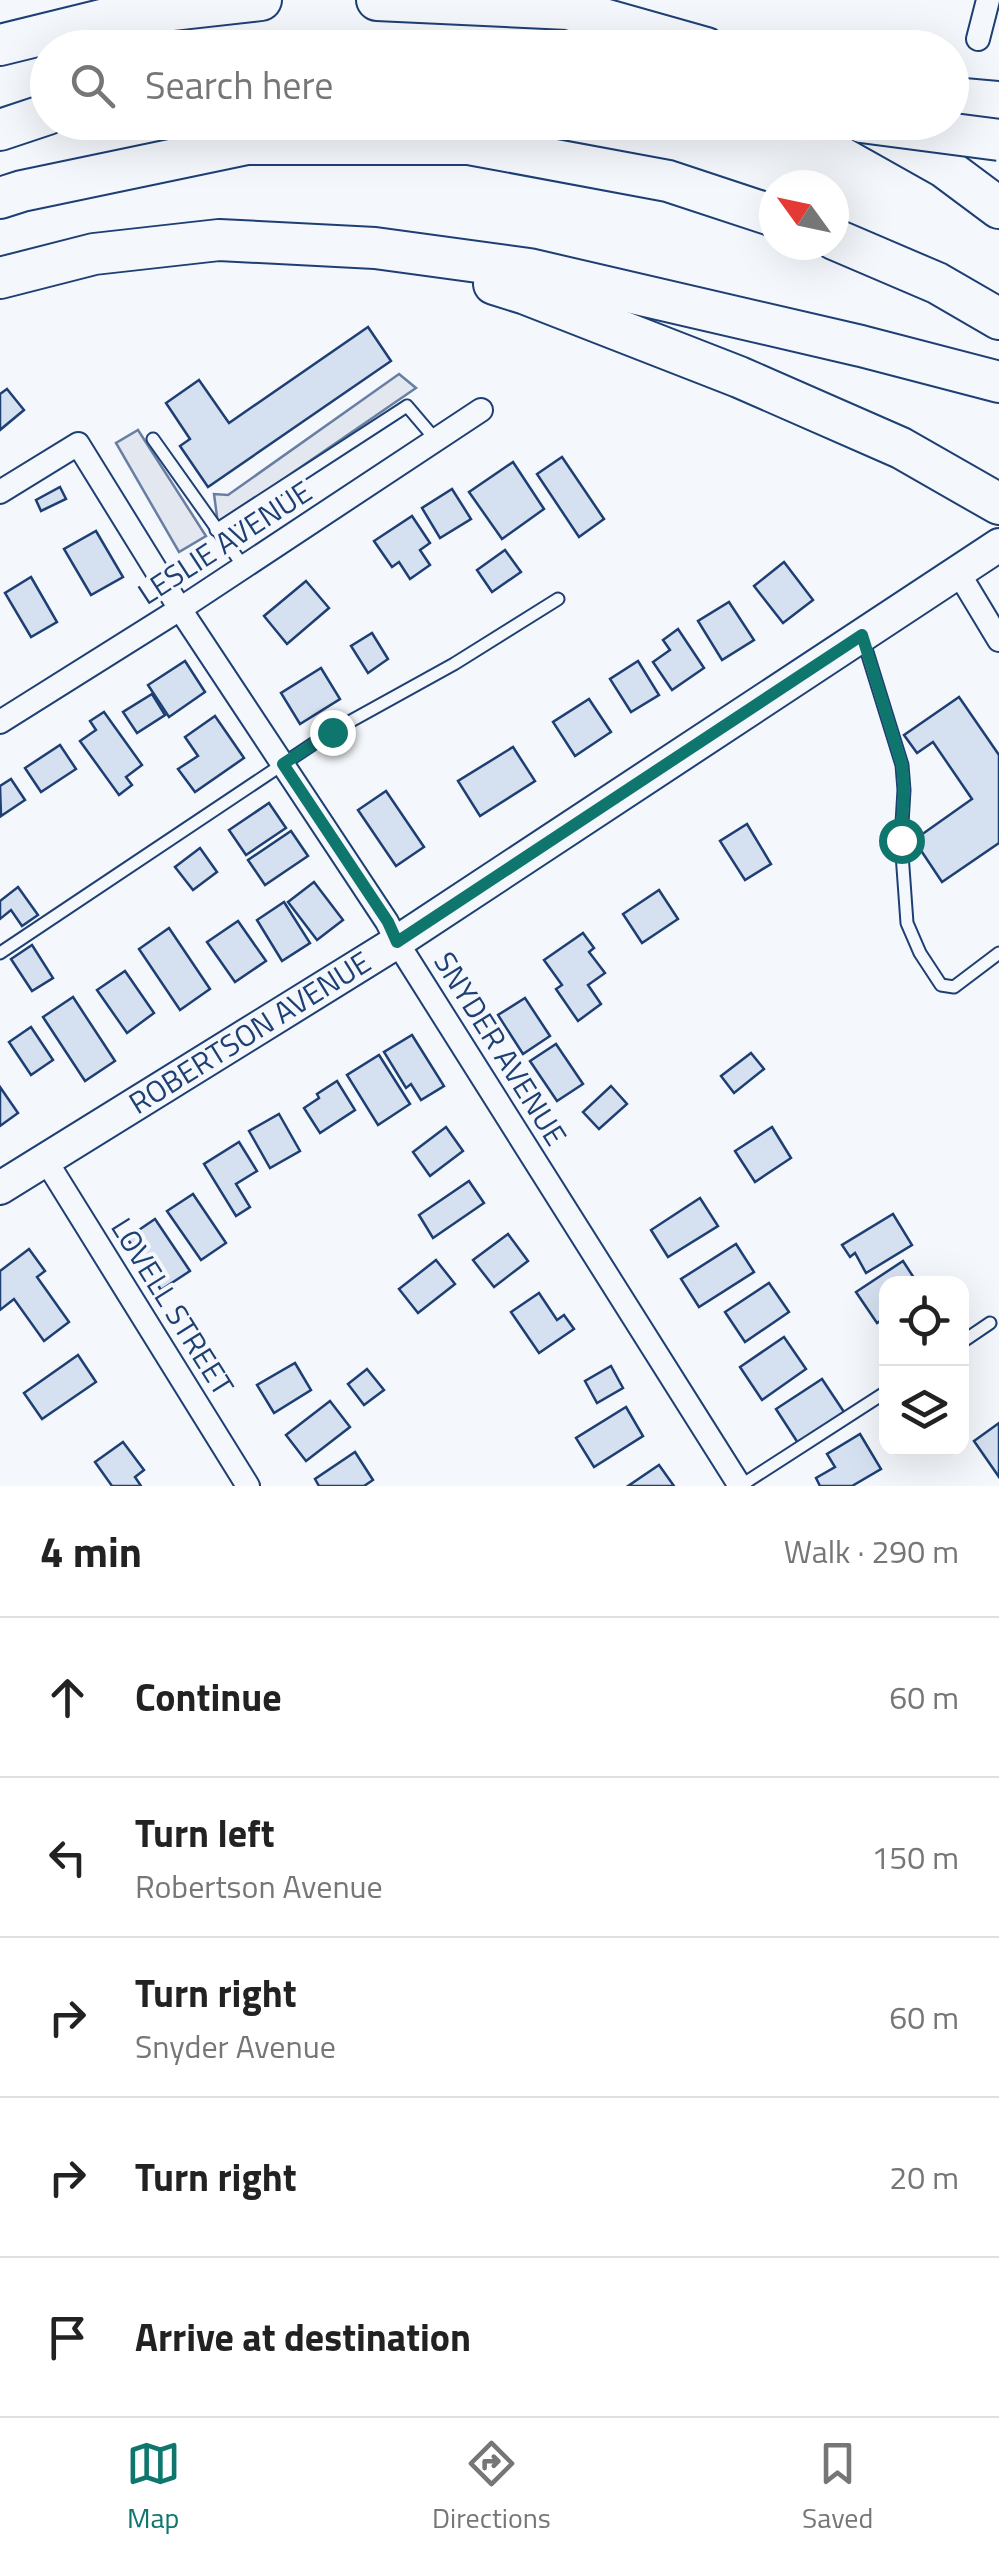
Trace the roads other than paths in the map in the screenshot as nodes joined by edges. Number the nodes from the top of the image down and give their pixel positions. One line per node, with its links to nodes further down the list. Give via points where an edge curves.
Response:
1 (262, 0): 4 (highway, via 118,16)
2 (378, 0): 5 (highway, via 568,9)
3 (988, 0): 7 (street)
4 (61, 30)
5 (642, 30)
6 (30, 38): 8 (highway)
7 (978, 39)
8 (0, 45)
9 (969, 99): 10 (highway)
10 (999, 102)
11 (30, 120): 12 (highway)
12 (0, 130)
13 (969, 136): 15 (highway, bridge)
14 (895, 140): 17 (highway)
15 (999, 140)
16 (0, 198): 18 (highway, via 248,144 470,144 668,181)
17 (999, 208)
18 (759, 211)
19 (849, 246): 22 (highway, via 937,283)
20 (375, 248): 21 (highway, via 220,240 94,254); 23 (highway, via 529,269); 28 (highway, via 526,294 739,376 902,448)
21 (0, 278)
22 (999, 319)
23 (999, 382)
24 (482, 410): 26 (street, LESLIE AVENUE)
25 (153, 439): 29 (lane)
26 (436, 440): 29 (lane, via 407,406); 31 (street, LESLIE AVENUE)
27 (0, 492): 34 (street, SNYDER AVENUE, via 78,444)
28 (999, 504)
29 (216, 530): 31 (lane)
30 (999, 545): 32 (street, ROBERTSON AVENUE)
31 (244, 567): 34 (street, LESLIE AVENUE)
32 (958, 572): 35 (street, ROBERTSON AVENUE); 36 (street)
33 (558, 599): 38 (lane)
34 (180, 609): 37 (street, LESLIE AVENUE); 38 (street, SNYDER AVENUE)
35 (862, 635): 39 (street, ROBERTSON AVENUE); 41 (lane, via 902,765 906,923 941,984 954,986)
36 (999, 640)
37 (0, 722)
38 (283, 764): 39 (street, SNYDER AVENUE); 40 (lane)
39 (397, 942): 42 (street, ROBERTSON AVENUE); 48 (street, SNYDER AVENUE)
40 (0, 953)
41 (999, 953)
42 (45, 1159): 43 (street, ROBERTSON AVENUE); 47 (street, LOVELL STREET)
43 (0, 1188)
44 (990, 1323): 45 (lane)
45 (969, 1337)
46 (879, 1397): 48 (lane)
47 (248, 1486)
48 (740, 1486)

